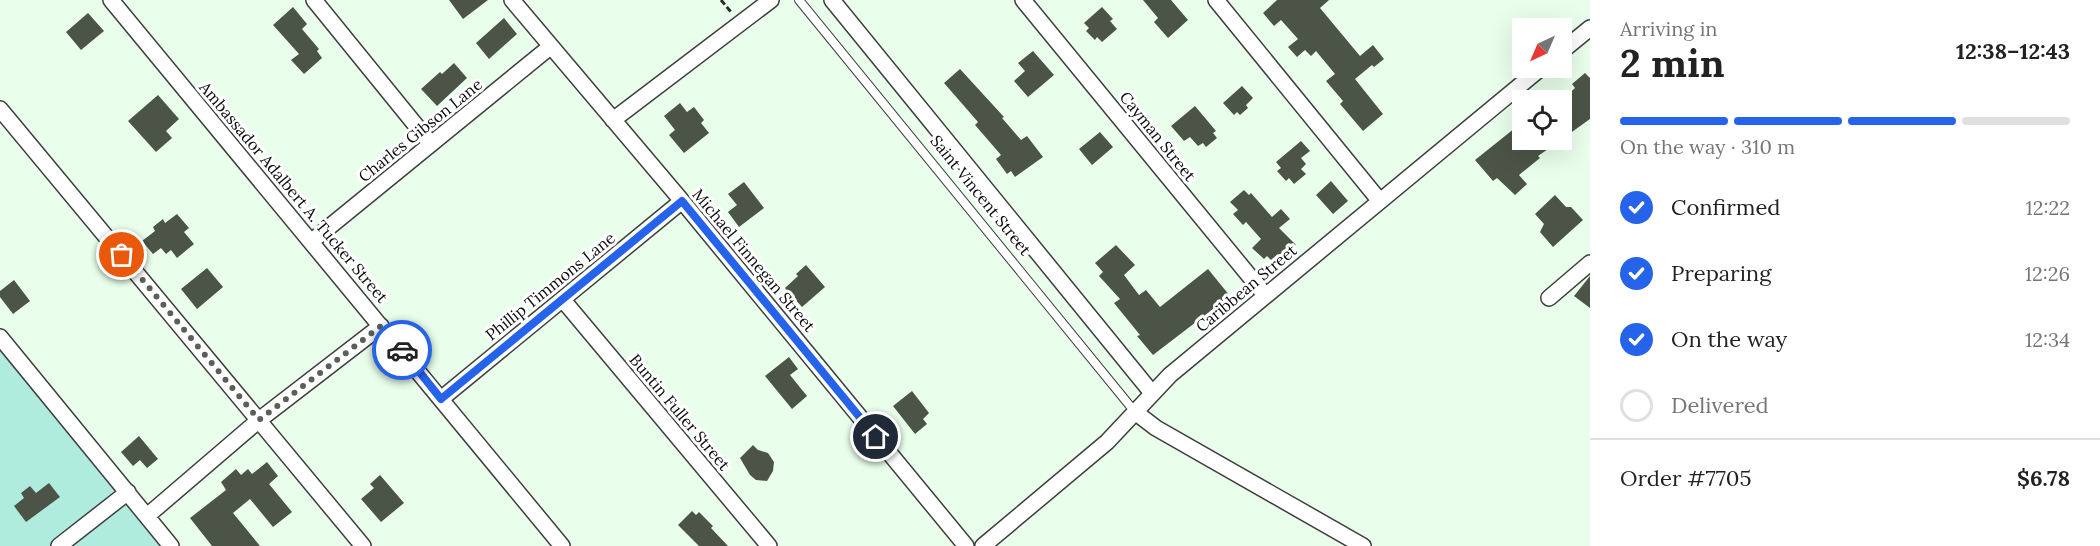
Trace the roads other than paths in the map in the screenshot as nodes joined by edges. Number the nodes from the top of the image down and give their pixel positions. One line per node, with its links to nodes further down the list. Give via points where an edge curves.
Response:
1 (111, 0): 18 (street, Ambassador Adalbert A. Tucker Street)
2 (314, 0): 15 (street)
3 (512, 0): 11 (street, Michael Finnegan Street)
4 (771, 0): 14 (street)
5 (800, 0): 27 (lane, Saint Vincent Street)
6 (832, 0): 25 (street, Saint Vincent Street)
7 (1023, 0): 20 (street, Cayman Street)
8 (1216, 0): 16 (street)
9 (1590, 28): 10 (street)
10 (1572, 43)
11 (550, 47): 14 (street, Michael Finnegan Street); 15 (street, Charles Gibson Lane)
12 (1530, 78): 16 (street, Caribbean Street)
13 (0, 109): 28 (street)
14 (613, 120): 17 (street, Michael Finnegan Street)
15 (431, 144): 18 (street, Charles Gibson Lane)
16 (1379, 200): 20 (street, Caribbean Street)
17 (682, 201): 22 (street, Phillip Timmons Lane); 36 (street, Michael Finnegan Street)
18 (312, 241): 23 (street, Ambassador Adalbert A. Tucker Street)
19 (1590, 263): 21 (street)
20 (1265, 295): 25 (street, Caribbean Street)
21 (1549, 298)
22 (563, 300): 26 (street, Phillip Timmons Lane); 35 (street, Buntin Fuller Street)
23 (381, 326): 26 (street, Ambassador Adalbert A. Tucker Street); 28 (street)
24 (0, 337): 29 (street)
25 (1152, 393): 27 (street, Caribbean Street)
26 (441, 399): 34 (street, Ambassador Adalbert A. Tucker Street)
27 (1135, 412): 37 (street, Caribbean Street, via 1107,442); 38 (street, via 1156,428)
28 (259, 420): 30 (street); 33 (street)
29 (128, 492): 30 (street); 31 (street)
30 (147, 516): 32 (street)
31 (59, 546)
32 (171, 546)
33 (363, 546)
34 (562, 546)
35 (769, 546)
36 (966, 546)
37 (983, 546)
38 (1363, 546)

